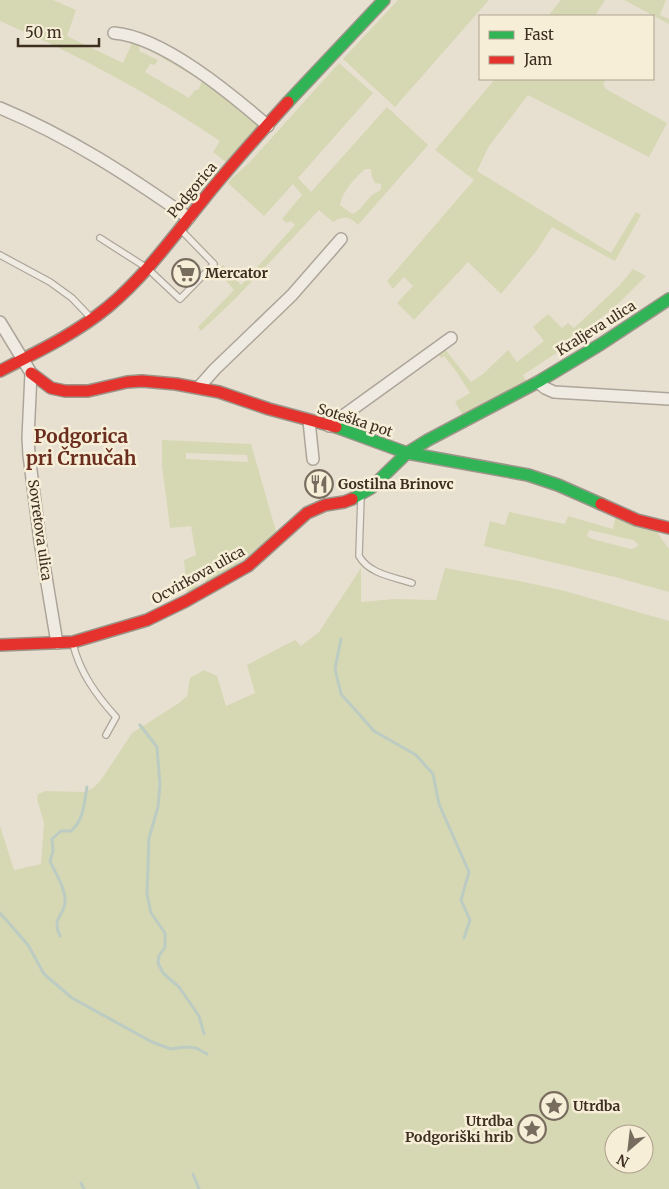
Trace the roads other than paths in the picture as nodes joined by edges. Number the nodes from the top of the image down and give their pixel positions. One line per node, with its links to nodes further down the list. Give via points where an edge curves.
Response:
1 (384, 0): 4 (street, Podgorica)
2 (114, 32): 4 (street, via 142,39 192,67)
3 (0, 108): 5 (street, via 101,158)
4 (268, 126): 5 (street, Podgorica)
5 (189, 218): 6 (street, Podgorica)
6 (180, 229): 10 (street, Podgorica); 10 (lane, via 214,264 180,299)
7 (100, 238): 10 (lane)
8 (341, 240): 19 (street, via 292,295)
9 (0, 255): 12 (lane, via 50,282 72,298)
10 (147, 268): 12 (street, Podgorica, via 120,297)
11 (669, 299): 18 (street, Kraljeva ulica)
12 (92, 319): 15 (street, Podgorica)
13 (0, 322): 15 (street)
14 (451, 338): 22 (street)
15 (23, 359): 16 (street, Podgorica); 17 (street)
16 (0, 371)
17 (31, 373): 19 (street, Soteška pot, via 51,388 65,391 88,391 135,381); 29 (street, Sovretova ulica, via 29,455)
18 (538, 382): 20 (street, via 554,392); 23 (street, Kraljeva ulica)
19 (199, 388): 21 (street, Soteška pot)
20 (669, 399)
21 (309, 421): 22 (street, Soteška pot); 24 (street)
22 (329, 426): 23 (street, Soteška pot)
23 (407, 453): 25 (street, Ocvirkova ulica); 26 (street, Soteška pot, via 528,475 638,520)
24 (314, 459)
25 (361, 495): 27 (lane, via 359,556 363,564); 28 (street, Ocvirkova ulica, via 307,513 248,566 186,602 147,620)
26 (669, 528)
27 (412, 583)
28 (73, 642): 29 (street, Ocvirkova ulica); 31 (lane, via 84,672 116,717)
29 (57, 644): 30 (street, Ocvirkova ulica)
30 (0, 645)
31 (106, 735)

